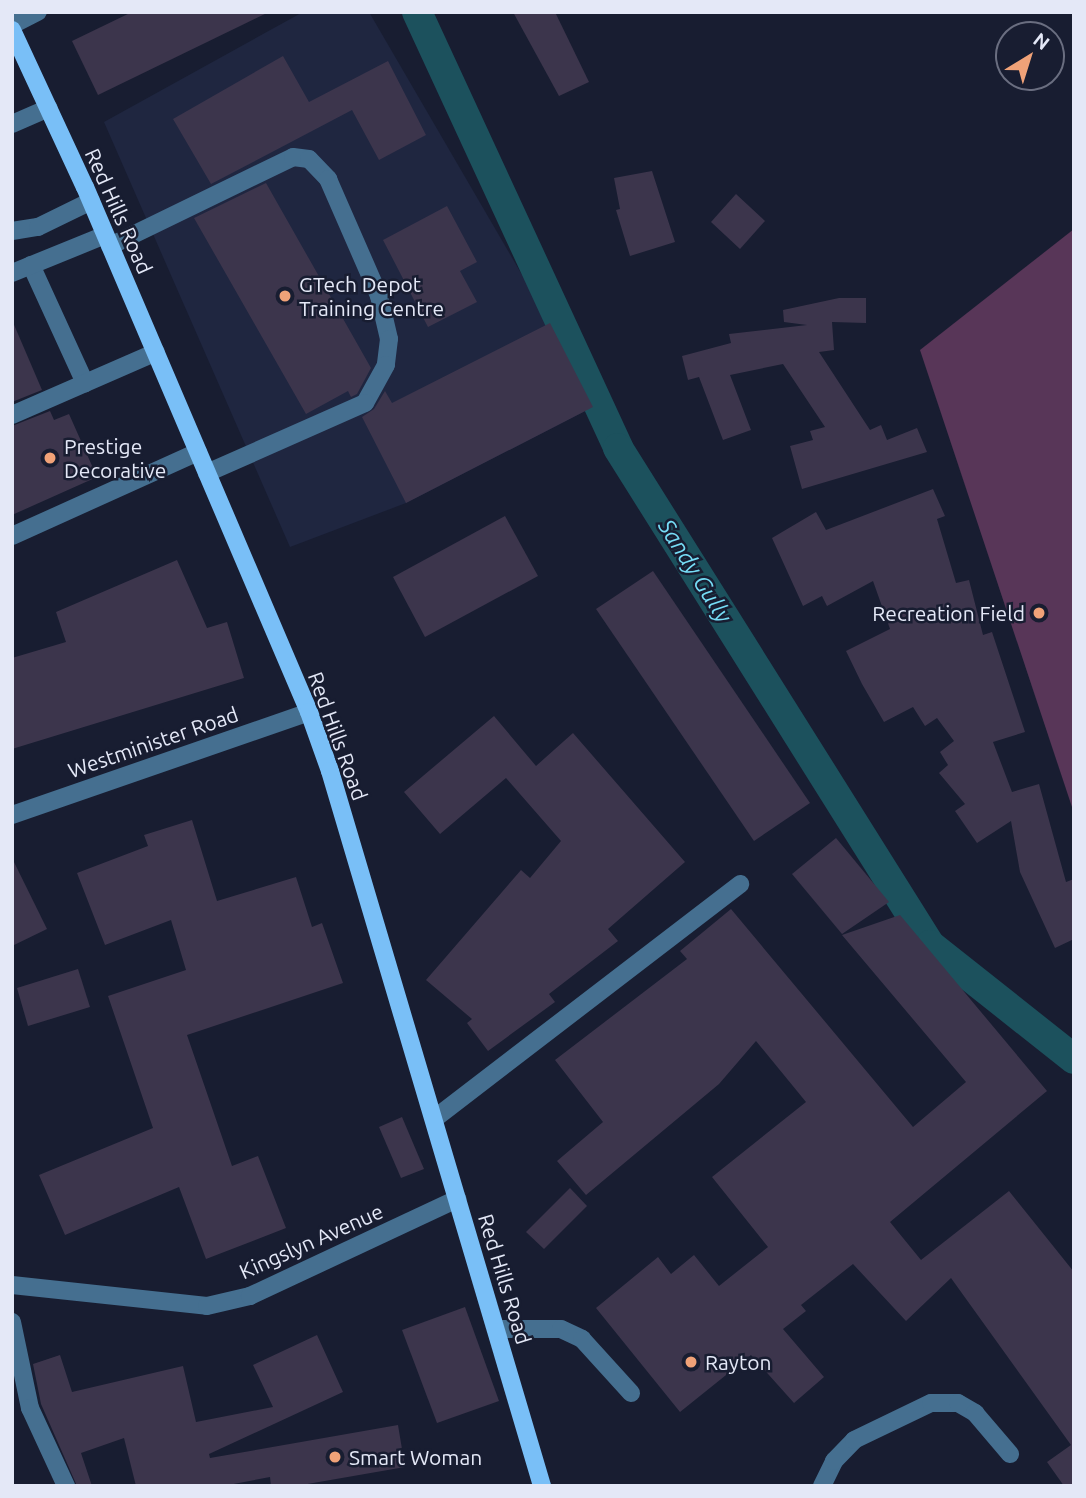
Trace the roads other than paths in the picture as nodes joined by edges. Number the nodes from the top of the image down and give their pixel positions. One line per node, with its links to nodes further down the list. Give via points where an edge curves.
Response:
1 (38, 12): 2 (street)
2 (12, 28): 3 (main road, Red Hills Road)
3 (48, 108): 4 (street); 5 (main road, Red Hills Road)
4 (12, 124)
5 (90, 201): 6 (street, via 38,227); 7 (main road, Red Hills Road)
6 (12, 231)
7 (108, 240): 8 (street); 10 (main road, Red Hills Road); 14 (street, via 293,157 309,159 328,179 379,296 388,339 386,365 365,403)
8 (31, 265): 9 (street); 11 (street)
9 (12, 273)
10 (156, 352): 11 (street); 13 (main road, Red Hills Road)
11 (85, 383): 12 (street)
12 (12, 415)
13 (198, 452): 14 (main road, Red Hills Road); 15 (street)
14 (207, 473): 16 (main road, Red Hills Road)
15 (12, 536)
16 (309, 712): 17 (street, Westminister Road); 19 (main road, Red Hills Road)
17 (12, 815)
18 (740, 884): 19 (street)
19 (433, 1119): 20 (main road, Red Hills Road)
20 (457, 1199): 21 (street, Kingslyn Avenue, via 250,1296 207,1306); 23 (main road, Red Hills Road)
21 (12, 1285)
22 (12, 1322): 26 (street, via 30,1408)
23 (496, 1329): 24 (street, via 561,1329 582,1339); 27 (main road, Red Hills Road)
24 (631, 1393)
25 (1010, 1454): 28 (street, via 975,1413 958,1403 931,1403 854,1440 834,1461)
26 (66, 1486)
27 (542, 1486)
28 (822, 1486)

